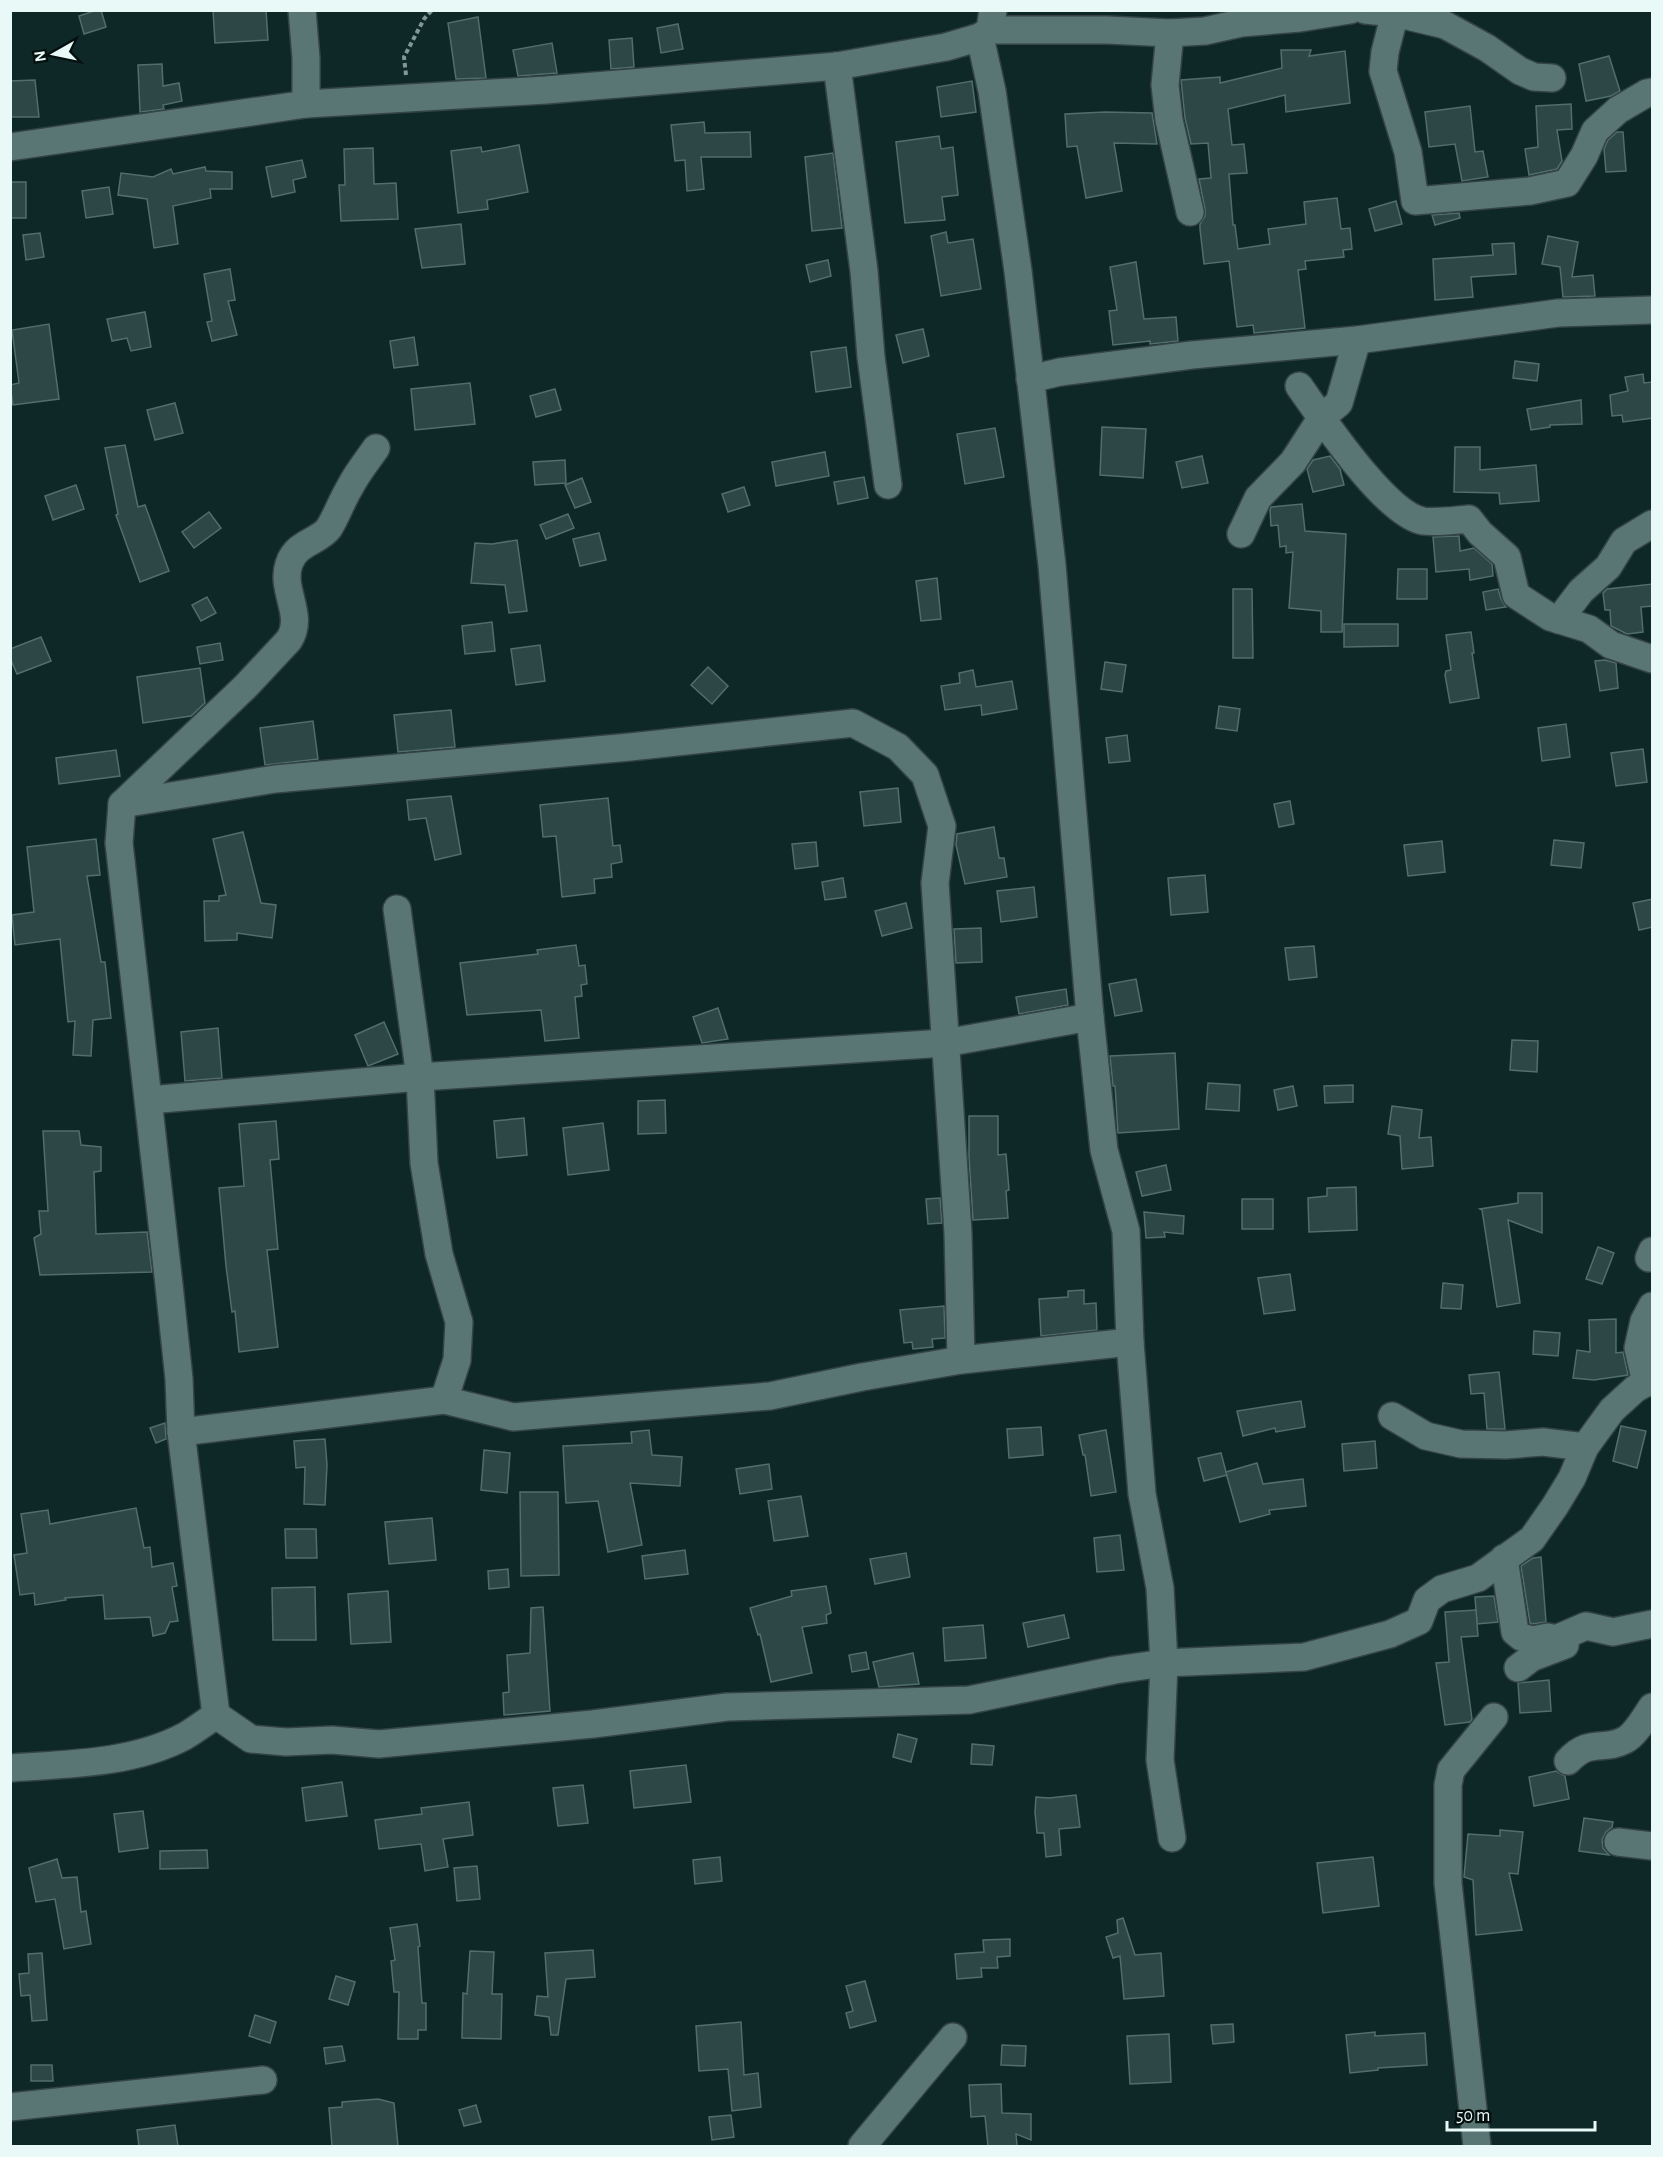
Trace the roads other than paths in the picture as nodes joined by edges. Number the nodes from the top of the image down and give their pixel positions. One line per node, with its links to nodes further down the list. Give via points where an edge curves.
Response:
1 (302, 10): 10 (street)
2 (1350, 10): 6 (street)
3 (1365, 10): 4 (street)
4 (1395, 13): 8 (street, via 1445,25 1520,71); 9 (street, via 1383,71 1408,152 1415,201 1530,191 1567,183 1595,131 1618,110)
5 (988, 26): 6 (street); 7 (street, via 946,47); 15 (street, via 992,91)
6 (1170, 33): 12 (street, via 1165,85)
7 (837, 66): 10 (street, via 557,90); 19 (street)
8 (1552, 78)
9 (1653, 92)
10 (306, 104): 11 (street)
11 (10, 147)
12 (1190, 212)
13 (1653, 310): 14 (street, via 1558,313)
14 (1357, 340): 15 (street, via 1192,355); 17 (street, via 1339,403)
15 (1030, 379): 26 (street, via 1052,565)
16 (1299, 386): 17 (street)
17 (1322, 417): 21 (street, via 1293,462 1258,498); 22 (street, via 1356,464 1408,515 1423,521 1469,519 1507,557 1516,595)
18 (376, 448): 24 (street, via 328,530 294,553 289,564 287,574 296,617 289,640)
19 (888, 485)
20 (1653, 524): 22 (street, via 1624,541 1608,567 1581,591)
21 (1241, 534)
22 (1559, 620): 23 (street, via 1589,629 1611,645)
23 (1653, 659)
24 (122, 804): 27 (street, via 275,779 853,723 898,747 925,775 942,826 936,883); 29 (street, via 119,843)
25 (397, 909): 28 (street)
26 (1090, 1017): 27 (street); 31 (street, via 1104,1150 1126,1232)
27 (945, 1043): 28 (street); 32 (street, via 958,1233)
28 (420, 1077): 29 (street); 34 (street, via 424,1163 434,1229 459,1322 457,1360)
29 (149, 1100): 36 (street, via 178,1367)
30 (1653, 1306): 33 (street, via 1644,1321 1638,1348)
31 (1131, 1342): 32 (street); 42 (street, via 1142,1494 1160,1588)
32 (961, 1360): 34 (street, via 770,1396 513,1417)
33 (1649, 1381): 37 (street, via 1612,1410)
34 (444, 1400): 36 (street)
35 (1392, 1416): 37 (street, via 1426,1436 1461,1444 1544,1442)
36 (181, 1432): 45 (street)
37 (1585, 1447): 38 (street, via 1572,1478 1532,1539)
38 (1504, 1558): 41 (street, via 1515,1632 1521,1637 1556,1639); 42 (street, via 1478,1578 1442,1589 1427,1600 1419,1622 1390,1634 1304,1657)
39 (1653, 1606): 41 (street, via 1610,1613 1592,1619)
40 (1653, 1624): 41 (street, via 1613,1632)
41 (1586, 1626): 43 (street, via 1564,1646 1531,1658)
42 (1164, 1663): 45 (street, via 969,1700 727,1707 379,1744 251,1739); 49 (street, via 1160,1760)
43 (1518, 1668)
44 (1653, 1707): 47 (street, via 1624,1740 1584,1747)
45 (216, 1715): 48 (street, via 157,1748 115,1758)
46 (1494, 1717): 56 (street, via 1451,1770 1448,1785 1448,1883)
47 (1568, 1761)
48 (10, 1768)
49 (1172, 1838)
50 (1618, 1842): 51 (street)
51 (1653, 1846)
52 (952, 2037): 55 (street)
53 (263, 2080): 54 (street)
54 (10, 2107)
55 (862, 2146)
56 (1477, 2146)

